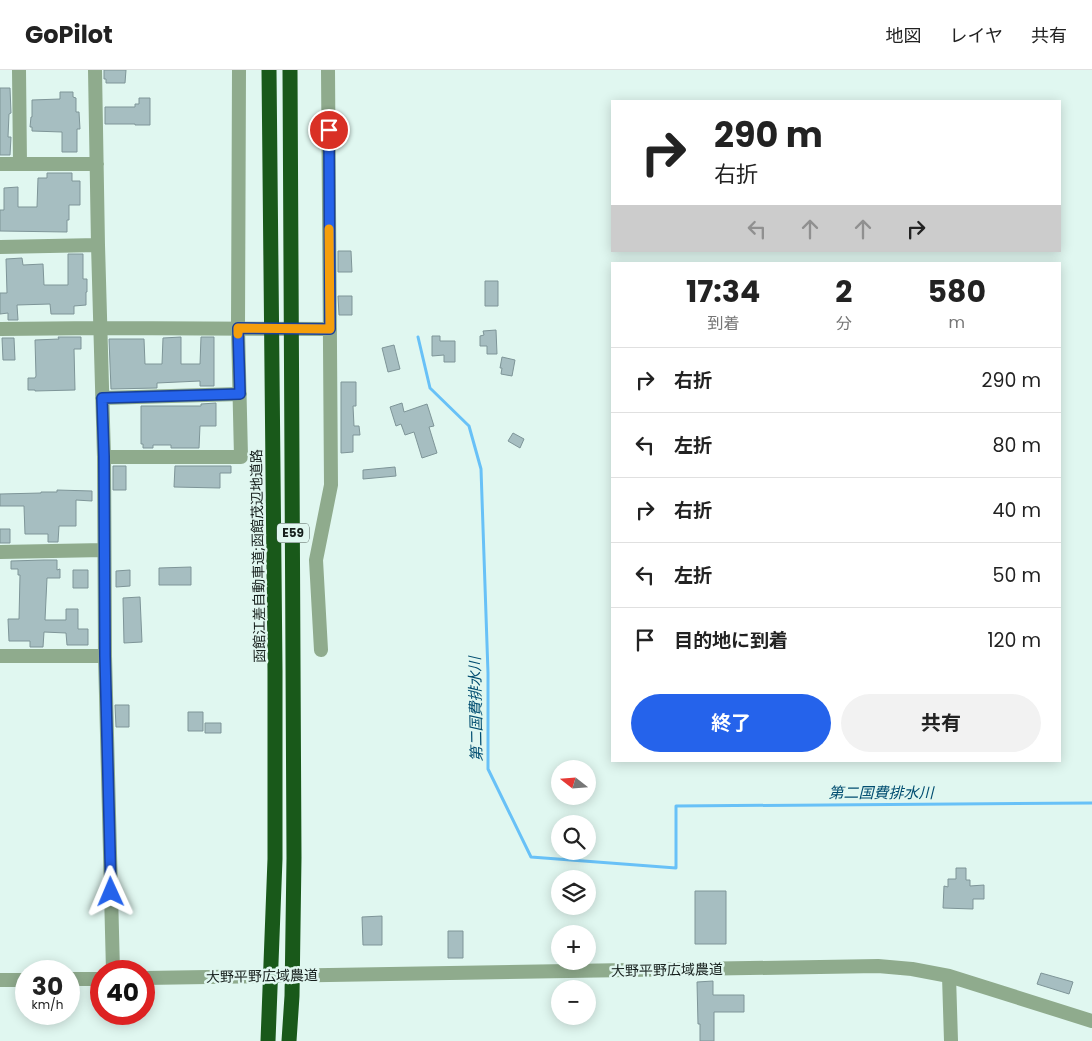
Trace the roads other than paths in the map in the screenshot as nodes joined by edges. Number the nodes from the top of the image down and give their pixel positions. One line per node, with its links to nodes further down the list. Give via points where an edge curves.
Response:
1 (19, 70): 8 (street)
2 (95, 70): 9 (street)
3 (238, 70): 13 (street)
4 (270, 70): 30 (highway, 函館江差自動車道;函館茂辺地道路 / E59, via 275,859)
5 (290, 70): 31 (highway, E59, via 294,858)
6 (328, 70): 15 (street)
7 (0, 164): 8 (street)
8 (20, 164): 9 (street)
9 (97, 164): 10 (street)
10 (98, 245): 11 (street); 12 (street)
11 (0, 247)
12 (100, 328): 13 (street); 14 (street); 17 (street)
13 (238, 328): 15 (street); 16 (street)
14 (0, 329)
15 (330, 329): 21 (street, via 331,485 316,560)
16 (240, 394): 17 (street); 18 (street, via 241,457)
17 (102, 398): 18 (street)
18 (104, 457): 19 (street)
19 (104, 550): 20 (street); 23 (street)
20 (0, 552)
21 (321, 650)
22 (0, 656): 23 (street)
23 (105, 656): 24 (street)
24 (113, 960)
25 (949, 976): 26 (street, 大野平野広域農道, via 878,966); 29 (street, 大野平野広域農道); 32 (street)
26 (155, 978)
27 (0, 980): 28 (street)
28 (15, 980)
29 (1092, 1021)
30 (268, 1041)
31 (289, 1041)
32 (950, 1041)

